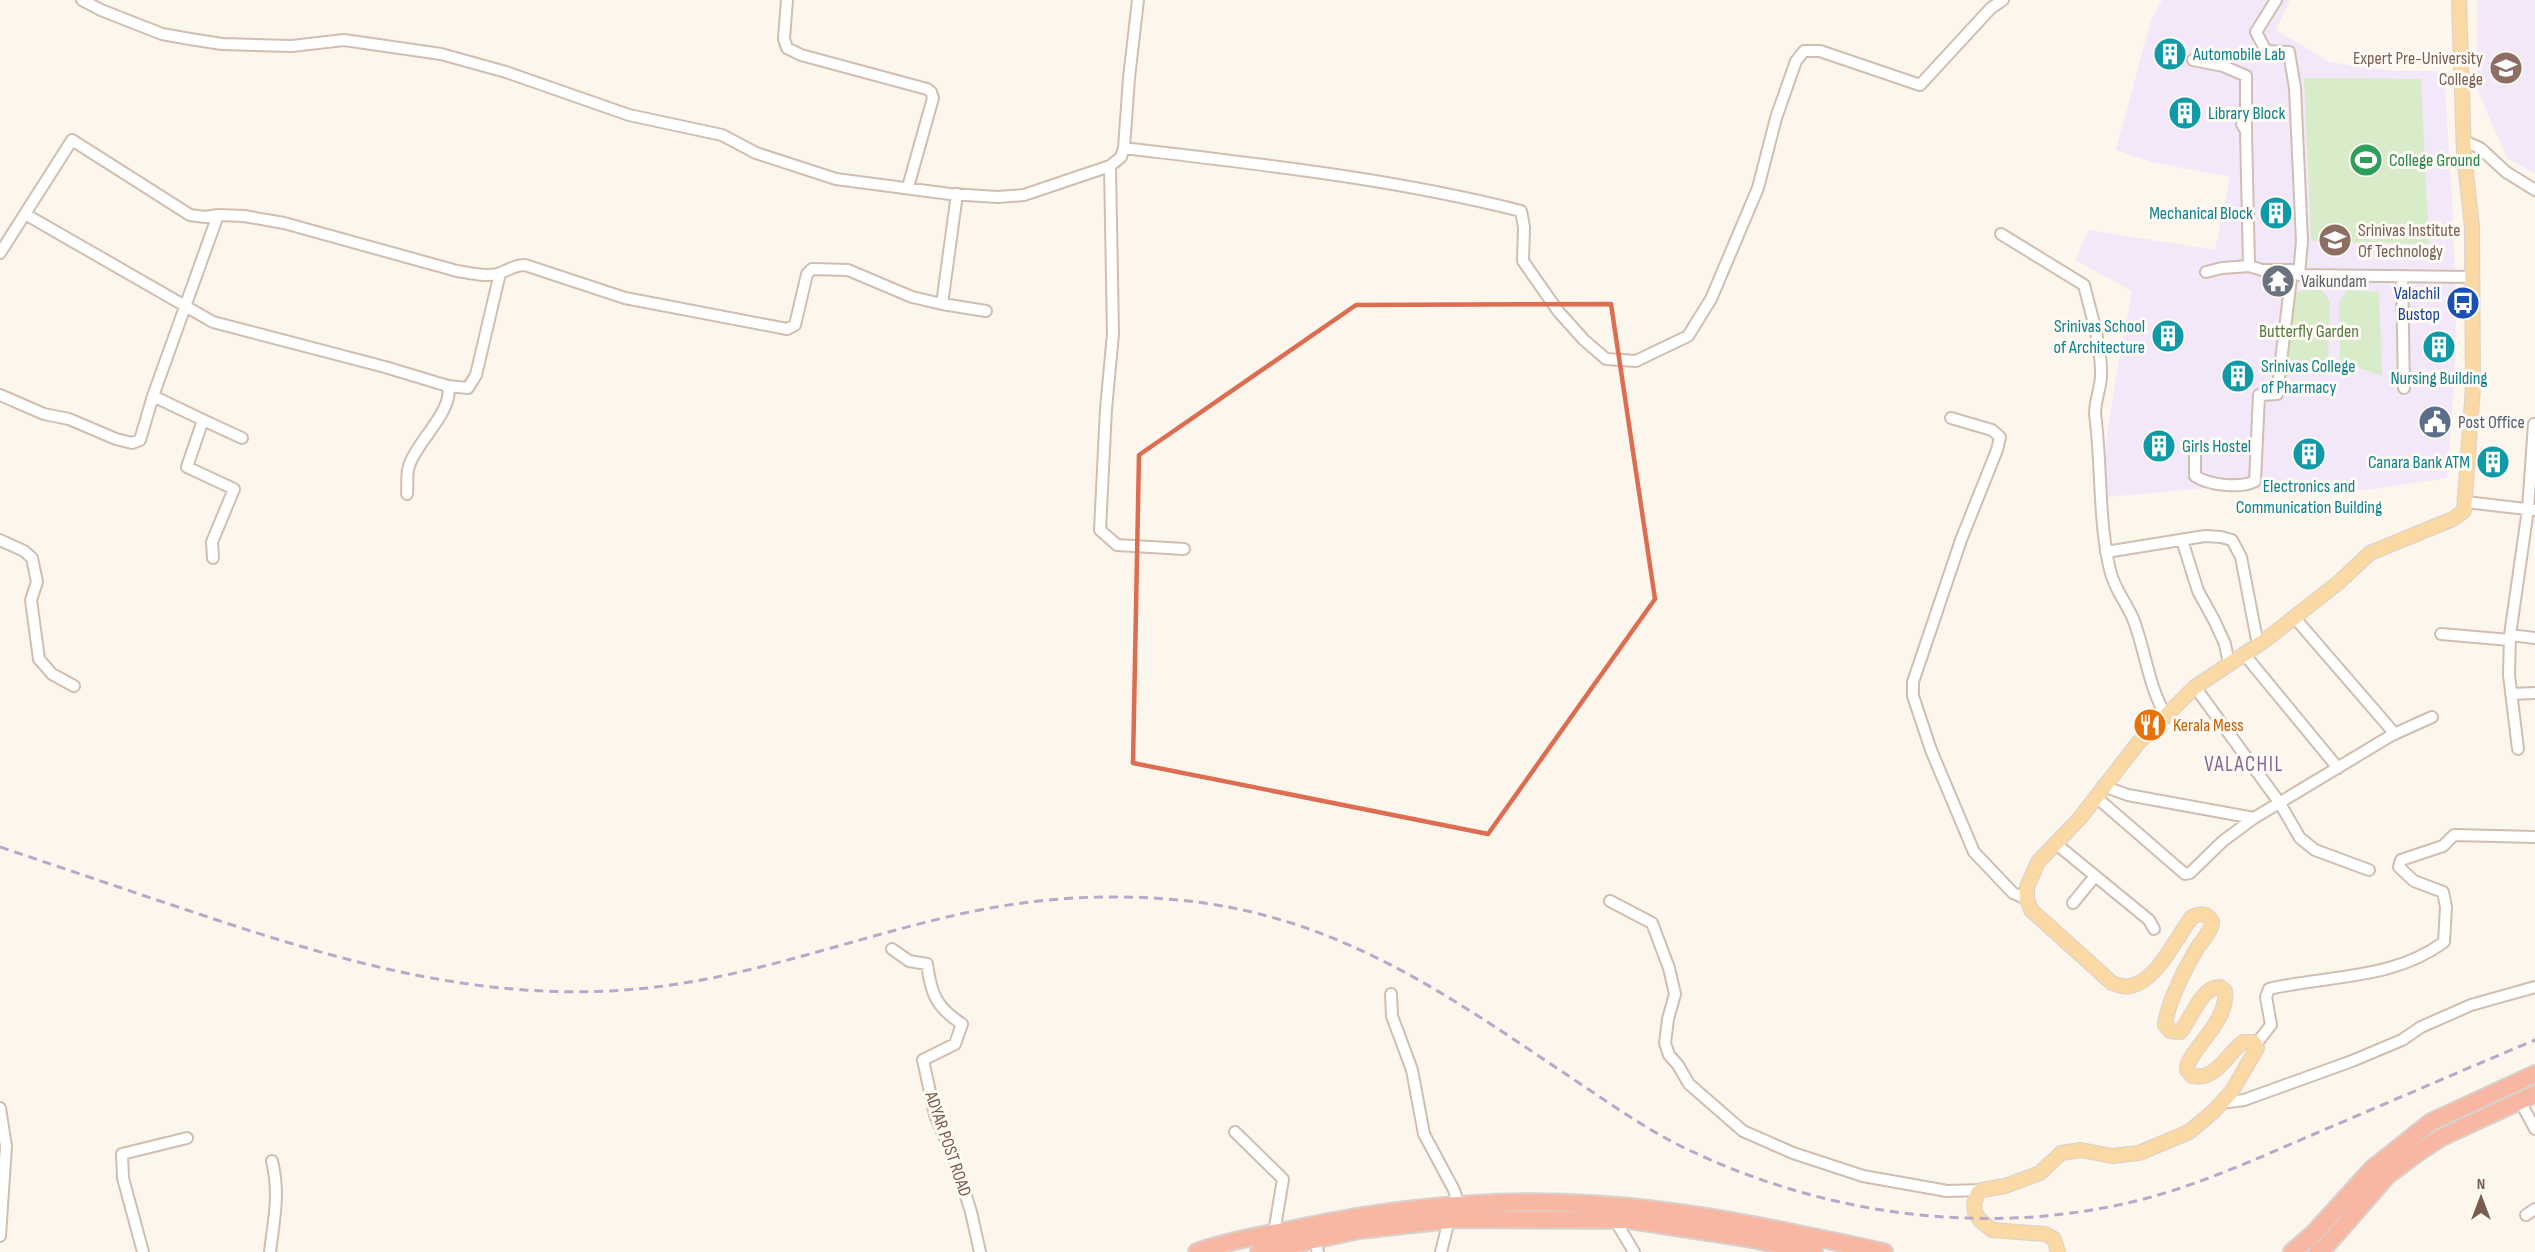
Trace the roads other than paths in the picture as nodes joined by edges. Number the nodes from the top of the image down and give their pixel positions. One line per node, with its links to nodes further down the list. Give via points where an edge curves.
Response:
1 (82, 0): 11 (street, via 162,34 222,44 292,46 344,40 441,54 629,115 722,135 756,153 836,179)
2 (787, 0): 11 (street, via 787,48 931,92 933,98)
3 (1138, 0): 9 (street)
4 (2002, 0): 9 (street, via 1920,86 1820,51 1804,51 1796,61 1776,118 1758,188 1711,299 1688,336 1635,361 1605,359 1558,311 1523,261 1521,211 1464,196 1294,168)
5 (2276, 0): 20 (street, via 2256,32 2266,51 2289,52 2295,88 2302,242)
6 (2459, 0): 8 (main road)
7 (2193, 60): 18 (street, via 2246,76)
8 (2464, 141): 12 (street, via 2480,148 2506,172); 23 (main road)
9 (1124, 148): 10 (street, via 1121,158)
10 (1110, 166): 13 (street, via 1024,195 998,198); 41 (street, via 1113,334 1100,530 1117,545)
11 (908, 187): 13 (street)
12 (2535, 190)
13 (957, 194): 24 (street)
14 (25, 214): 15 (street, via 72,140 190,215); 17 (street); 25 (street)
15 (218, 215): 21 (street, via 284,223 458,272); 25 (street)
16 (2001, 234): 42 (street, via 2084,285 2101,378 2095,414)
17 (0, 253)
18 (2249, 266): 19 (street); 20 (street)
19 (2206, 272)
20 (2295, 272): 22 (street); 35 (street, via 2277,394 2259,395 2255,481 2248,485 2204,483 2194,476)
21 (500, 273): 24 (street, via 514,265 525,265 625,298 787,329 795,325 807,274 812,269 849,270 912,297); 27 (street, via 476,375 468,388)
22 (2402, 277): 23 (street); 28 (street)
23 (2472, 277): 37 (main road, via 2473,387)
24 (942, 304): 26 (street)
25 (184, 306): 27 (street, via 213,322); 30 (street)
26 (986, 311)
27 (448, 386): 36 (street, via 450,394 440,415 408,467)
28 (2404, 388)
29 (0, 395): 30 (street, via 132,443 140,440)
30 (153, 396): 32 (street)
31 (1951, 418): 67 (street, via 1992,430 2000,437 1960,540 1913,682 1913,696 1974,852 2013,893)
32 (203, 420): 34 (street); 43 (street, via 187,467 234,489 212,542)
33 (2534, 424): 38 (street)
34 (242, 438)
35 (2195, 451)
36 (407, 494)
37 (2466, 502): 38 (street); 44 (main road, via 2464,511 2452,519 2370,553)
38 (2532, 510): 46 (street)
39 (0, 540): 51 (street, via 32,558 37,582 31,600 39,659 52,674)
40 (2182, 540): 42 (street); 48 (street, via 2205,536 2232,540 2245,571); 50 (street, via 2198,591 2218,628)
41 (1184, 549)
42 (2106, 552): 55 (street, via 2115,586 2135,622 2150,678)
43 (213, 558)
44 (2294, 617): 48 (main road); 57 (street)
45 (2441, 634): 46 (street)
46 (2510, 638): 47 (street); 54 (street)
47 (2535, 638)
48 (2258, 645): 49 (main road)
49 (2244, 654): 50 (main road); 59 (street)
50 (2229, 664): 52 (main road)
51 (74, 686)
52 (2195, 687): 55 (main road); 61 (street)
53 (2535, 693): 54 (street)
54 (2511, 694): 58 (street)
55 (2166, 716): 60 (main road, via 2138,743)
56 (2432, 717): 57 (street)
57 (2395, 734): 59 (street)
58 (2518, 749)
59 (2338, 768): 61 (street)
60 (2100, 791): 62 (street); 62 (street, via 2185,874); 64 (main road)
61 (2279, 802): 62 (street); 65 (street, via 2300,838 2315,850)
62 (2254, 818)
63 (2535, 837): 74 (street, via 2454,835 2443,846 2401,860 2398,867 2414,881 2443,892 2444,942 2427,955 2394,967 2269,989 2266,997 2271,1025)
64 (2055, 843): 66 (street); 67 (main road, via 2031,874)
65 (2369, 870)
66 (2095, 876): 69 (street); 70 (street, via 2149,920)
67 (2026, 899): 74 (main road, via 2031,910 2112,983 2127,987 2160,964 2192,917 2207,915 2212,921 2211,929 2181,982 2165,1025 2170,1031 2180,1032 2210,989 2220,987 2225,1002 2209,1035 2189,1060 2187,1070 2192,1076 2207,1076 2243,1042)
68 (1610, 901): 83 (street, via 1652,923 1675,994 1665,1043 1669,1055 1689,1084 1743,1131 1793,1154 1863,1176 1947,1191)
69 (2073, 903)
70 (2154, 929)
71 (892, 949): 92 (street, ADYAR POST ROAD, via 909,961 927,964 930,988 943,1012 962,1024 955,1044 923,1060 935,1115 965,1192)
72 (2535, 987): 77 (street, via 2471,1005 2352,1061 2244,1100)
73 (1391, 994): 84 (street, via 1392,1016 1412,1070 1424,1134)
74 (2256, 1044): 77 (main road, via 2257,1052 2247,1069)
75 (2535, 1074): 100 (highway, via 2431,1122 2373,1168)
76 (2527, 1097): 79 (street); 101 (highway, via 2442,1137 2387,1176)
77 (2221, 1103): 83 (main road, via 2189,1132 2156,1147 2112,1156 2081,1150 2061,1153 2040,1173)
78 (0, 1108): 88 (street, via 6,1146)
79 (2535, 1129)
80 (1235, 1132): 87 (street, via 1283,1179)
81 (187, 1138): 90 (street, via 122,1154 123,1178)
82 (273, 1161): 91 (street, via 276,1219)
83 (1982, 1190): 99 (main road, via 1974,1204 1980,1220 1992,1230 2045,1234 2054,1239)
84 (1459, 1206): 87 (highway, via 1363,1214); 98 (highway, via 1504,1202 1655,1209)
85 (1449, 1220): 86 (highway); 89 (highway, via 1359,1230); 95 (street)
86 (1615, 1220): 96 (street); 97 (highway, via 1747,1238)
87 (1274, 1233): 93 (highway)
88 (0, 1236)
89 (1316, 1246): 94 (highway)
90 (143, 1252)
91 (270, 1252)
92 (980, 1252)
93 (1197, 1252)
94 (1259, 1252)
95 (1441, 1252)
96 (1634, 1252)
97 (1814, 1252)
98 (1884, 1252)
99 (2058, 1252)
100 (2292, 1252)
101 (2317, 1252)

